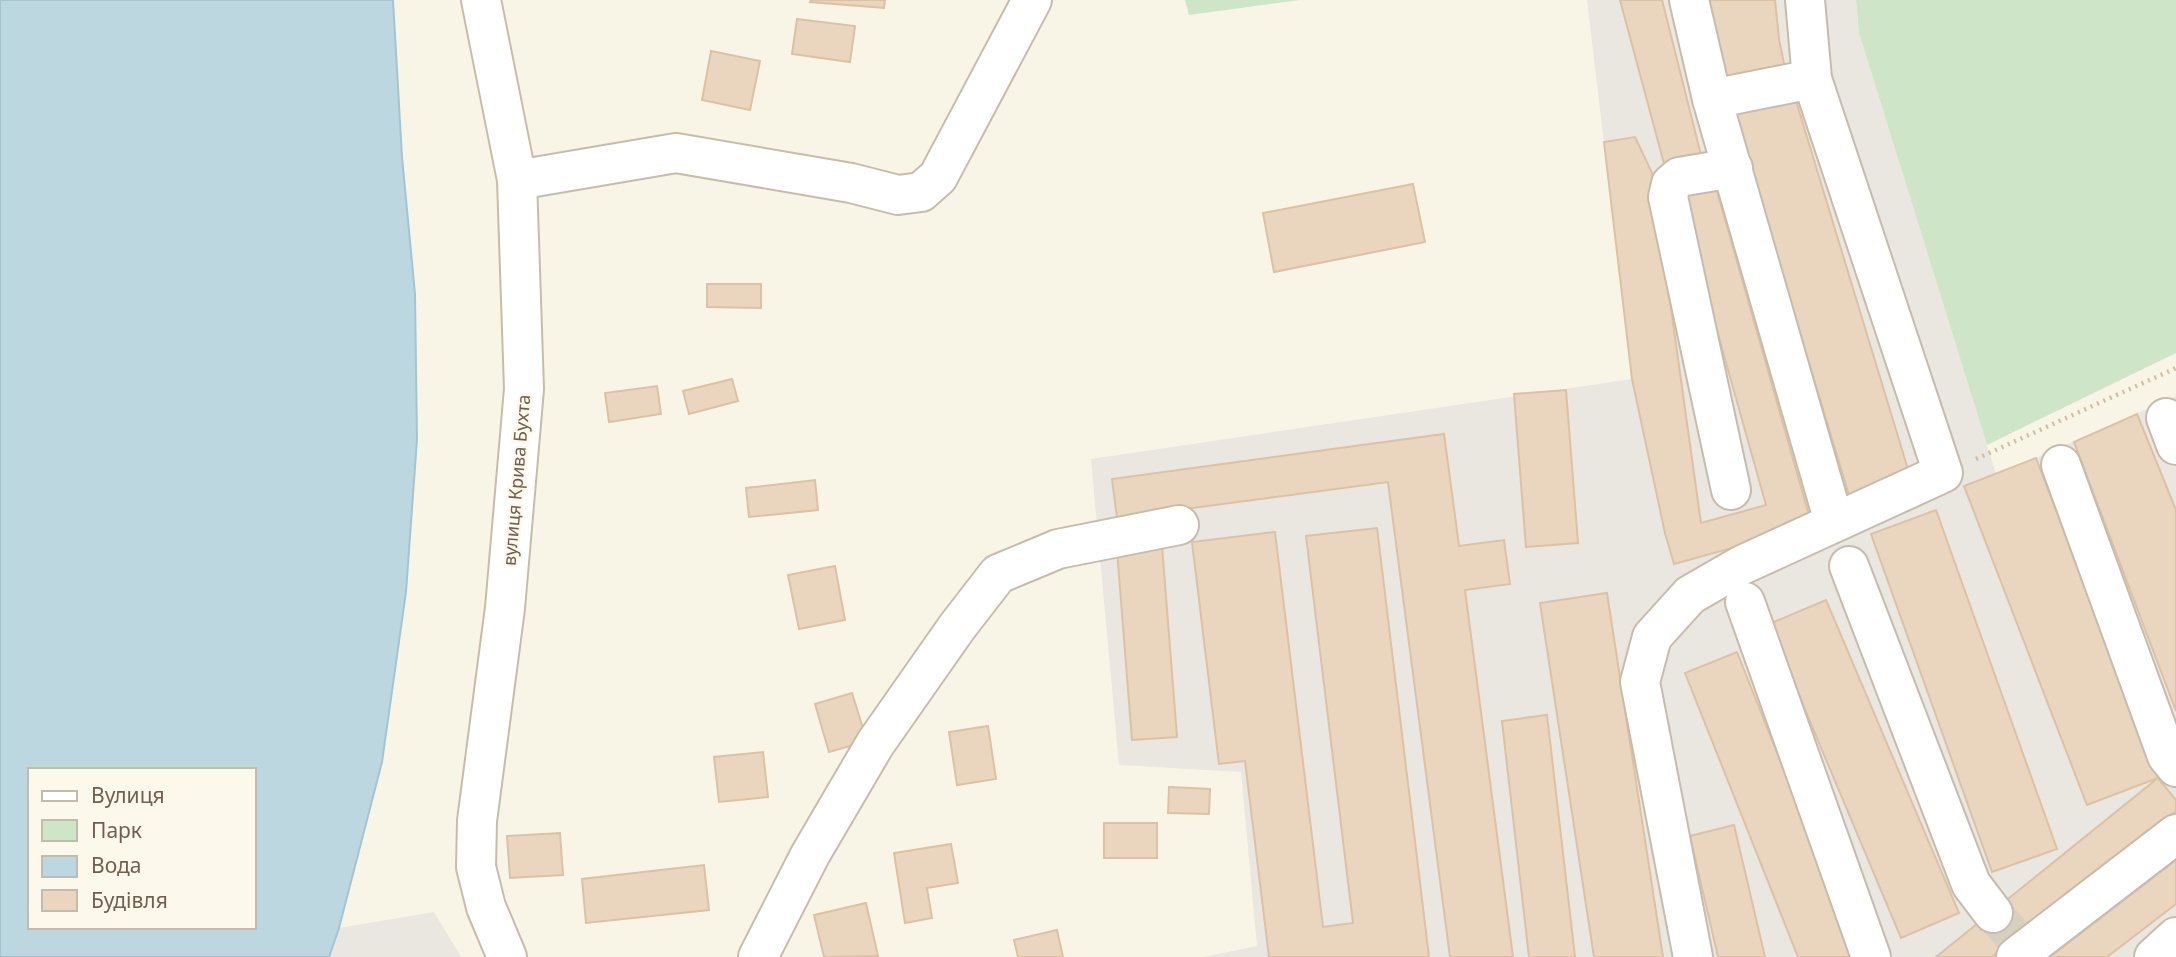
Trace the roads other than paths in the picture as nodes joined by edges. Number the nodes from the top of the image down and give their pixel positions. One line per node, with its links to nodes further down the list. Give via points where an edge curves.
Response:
1 (481, 0): 8 (street, вулиця Крива Бухта)
2 (1032, 0): 8 (street, via 938,177 920,192 898,195 676,153)
3 (1689, 0): 6 (street)
4 (1805, 0): 5 (street)
5 (1812, 79): 6 (street); 11 (street, via 1943,473)
6 (1712, 99): 7 (street)
7 (1733, 167): 10 (street, via 1679,177 1671,184 1668,197); 11 (street)
8 (517, 180): 19 (street, вулиця Крива Бухта, via 524,389 505,608 477,821 477,867 485,907)
9 (2061, 466): 15 (street, via 2167,756)
10 (1731, 490)
11 (1834, 522): 21 (street, via 1690,595 1652,637 1640,682)
12 (1179, 525): 20 (street, via 1058,549 998,574 875,744 810,855)
13 (1849, 566): 18 (street, via 1971,884)
14 (1745, 602): 22 (street)
15 (2176, 767)
16 (2176, 834): 18 (street)
17 (2176, 937): 23 (street)
18 (2012, 940)
19 (508, 957)
20 (758, 957)
21 (1693, 957)
22 (1871, 957)
23 (2154, 957)

